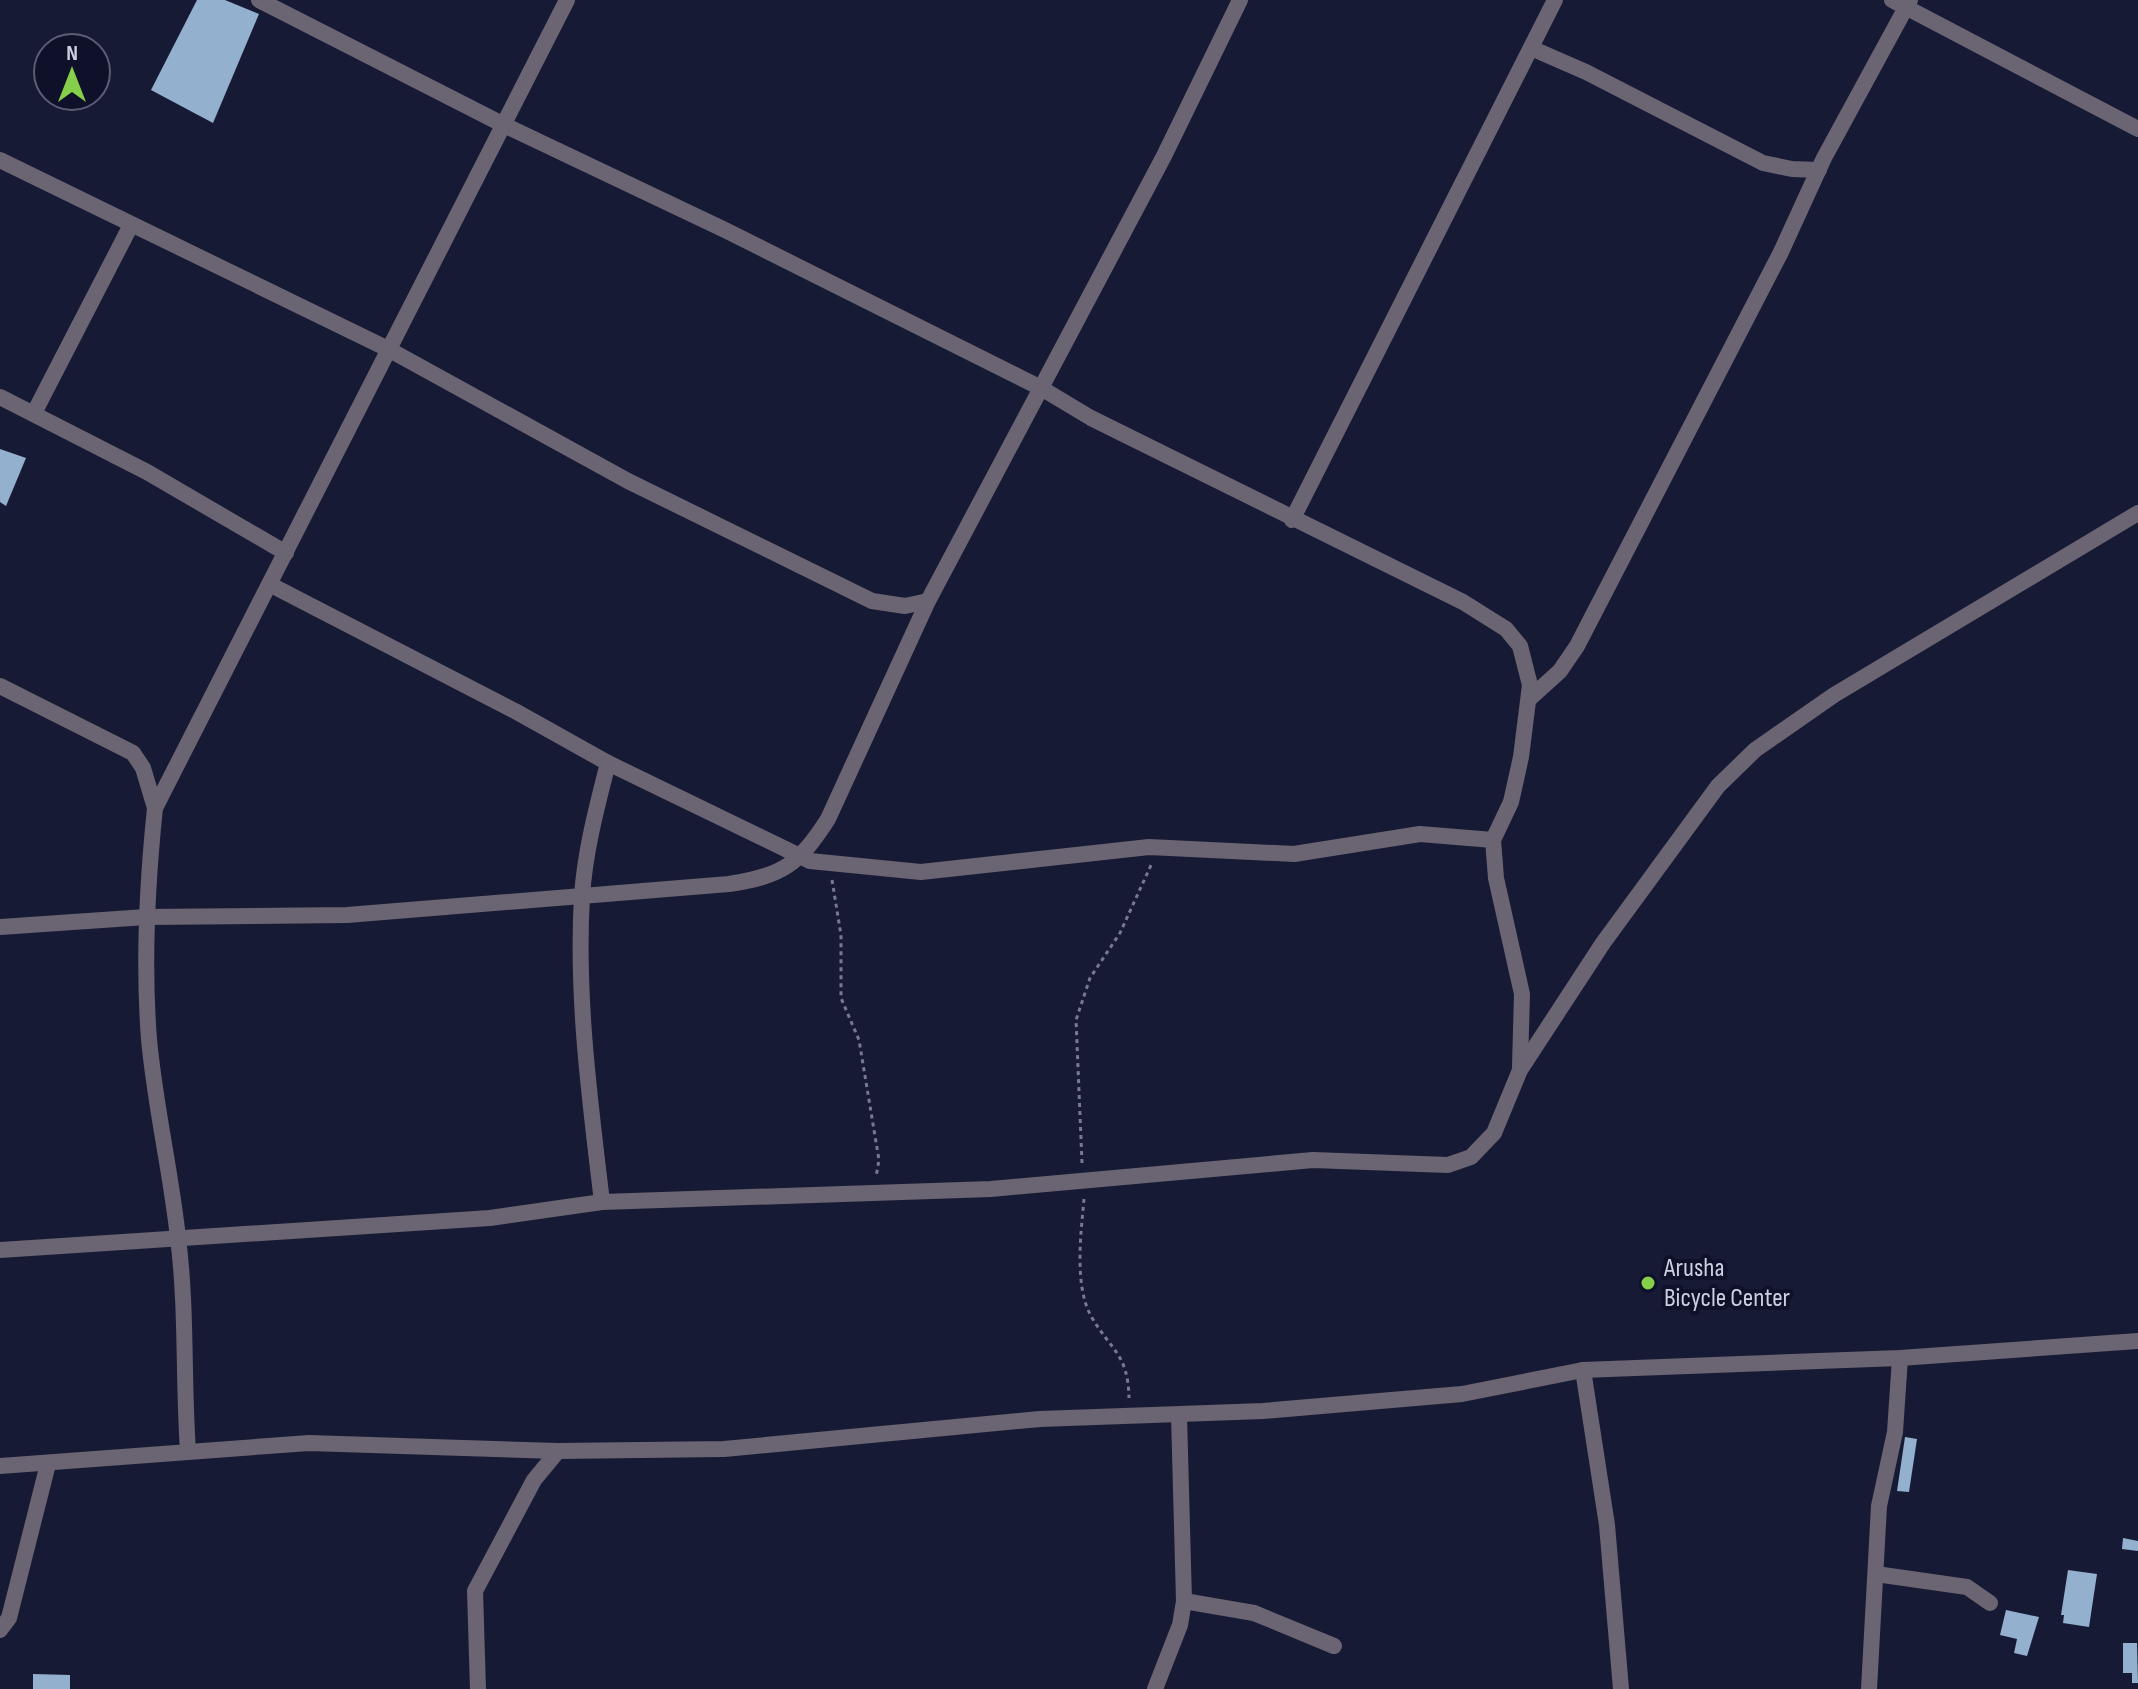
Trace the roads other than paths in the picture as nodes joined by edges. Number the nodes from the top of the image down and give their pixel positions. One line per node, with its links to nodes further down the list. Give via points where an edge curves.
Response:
1 (259, 0): 7 (street)
2 (567, 0): 7 (street)
3 (1240, 0): 13 (street)
4 (1555, 0): 6 (street)
5 (1903, 3): 8 (street); 10 (street)
6 (1531, 48): 10 (street, via 1763,163); 17 (street)
7 (504, 125): 12 (street); 13 (street)
8 (2138, 129)
9 (0, 160): 11 (street)
10 (1819, 170): 22 (street, via 1577,646 1560,671)
11 (131, 225): 12 (street); 15 (street)
12 (388, 349): 18 (street); 20 (street, via 628,481 872,601 897,606)
13 (1041, 388): 17 (street); 20 (street)
14 (0, 397): 15 (street)
15 (34, 413): 18 (street)
16 (2138, 513): 30 (street, via 1834,695 1755,750 1718,786 1665,856)
17 (1292, 520): 22 (street, via 1405,571 1506,629 1527,662)
18 (286, 553): 19 (street)
19 (271, 585): 23 (street); 24 (street)
20 (928, 601): 26 (street, via 828,819)
21 (0, 686): 24 (street, via 133,753)
22 (1529, 699): 25 (street, via 1518,779)
23 (608, 763): 26 (street); 27 (street)
24 (155, 808): 28 (street)
25 (1493, 840): 26 (street, via 1420,834 1294,854 1149,847 921,872); 30 (street, via 1496,878 1522,994)
26 (800, 858): 27 (street, via 757,880)
27 (582, 897): 28 (street, via 347,915); 31 (street, via 587,1065)
28 (146, 917): 29 (street); 32 (street, via 149,1039)
29 (0, 927)
30 (1520, 1070): 31 (street, via 1494,1133 1461,1163 1343,1158 991,1189)
31 (602, 1202): 32 (street, via 490,1218)
32 (178, 1239): 33 (street); 38 (street)
33 (0, 1250)
34 (2138, 1341): 35 (street)
35 (1900, 1358): 36 (street); 42 (street, via 1895,1432 1879,1506)
36 (1583, 1370): 37 (street, via 1462,1394); 49 (street, via 1607,1525)
37 (1179, 1415): 39 (street, via 1027,1420 724,1449); 43 (street)
38 (188, 1451): 39 (street, via 309,1443); 40 (street)
39 (558, 1451): 47 (street, via 534,1480 475,1591)
40 (48, 1464): 41 (street); 45 (street, via 9,1618)
41 (0, 1466)
42 (1876, 1574): 44 (street, via 1967,1587); 50 (street)
43 (1184, 1601): 46 (street, via 1254,1613); 48 (street)
44 (1990, 1603)
45 (0, 1630)
46 (1334, 1646)
47 (478, 1689)
48 (1155, 1689)
49 (1621, 1689)
50 (1869, 1689)

